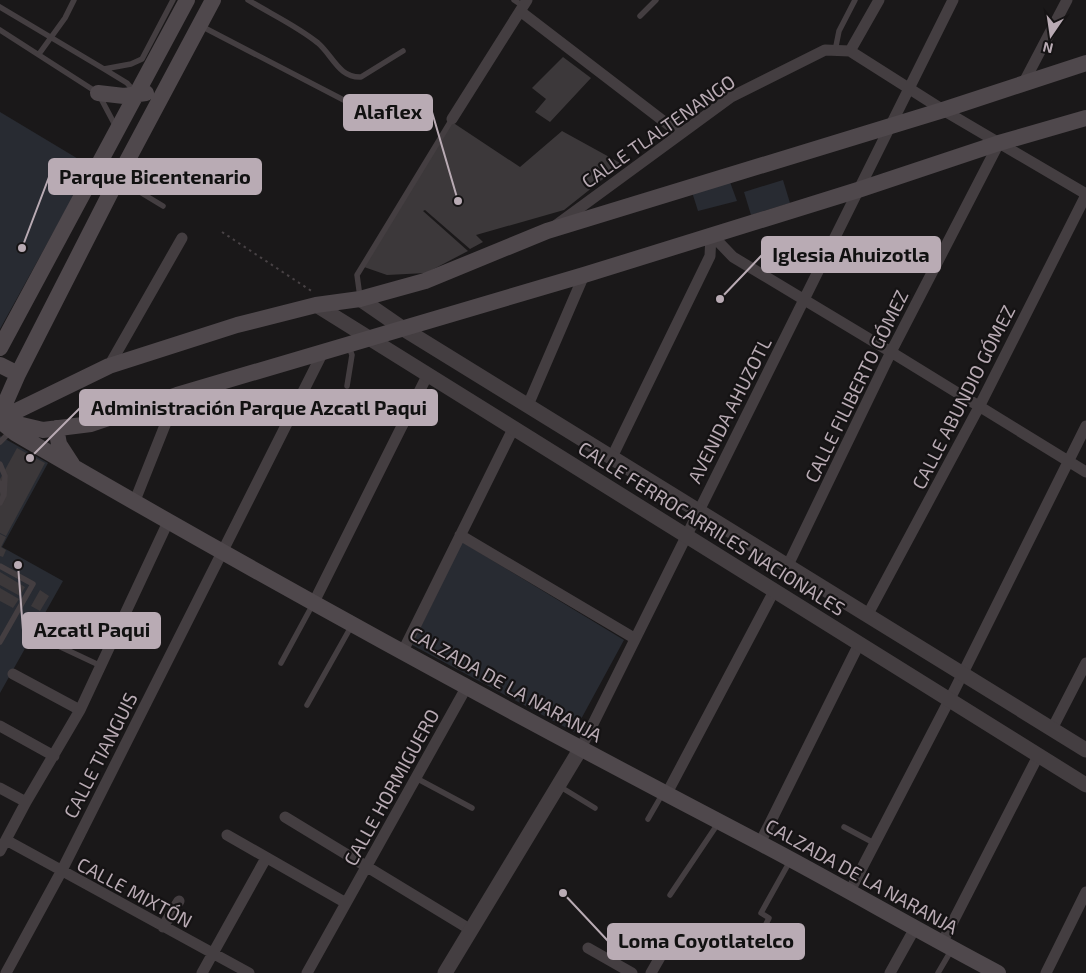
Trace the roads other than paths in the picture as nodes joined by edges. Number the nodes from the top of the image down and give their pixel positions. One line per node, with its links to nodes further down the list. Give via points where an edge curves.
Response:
1 (74, 0): 16 (lane)
2 (173, 0): 22 (lane, via 142,59)
3 (188, 0): 27 (main road)
4 (214, 0): 14 (main road)
5 (248, 0): 17 (lane, via 318,43 346,75 354,78 361,77)
6 (656, 0): 13 (lane)
7 (855, 0): 18 (lane, via 839,32)
8 (879, 0): 19 (street)
9 (953, 0): 25 (street, AVENIDA AHUZOTL)
10 (1067, 0): 23 (street)
11 (521, 4): 31 (street); 34 (street)
12 (0, 7): 16 (lane)
13 (640, 16)
14 (199, 25): 24 (main road); 28 (lane)
15 (0, 30): 20 (lane)
16 (51, 39): 20 (lane); 22 (lane)
17 (403, 51)
18 (835, 51): 19 (street, CALLE TLALTENANGO); 34 (street, CALLE TLALTENANGO, via 825,50 731,97)
19 (850, 51): 25 (street)
20 (39, 54): 26 (lane)
21 (1086, 63): 23 (main road)
22 (104, 69): 27 (lane, via 127,83)
23 (1024, 82): 29 (main road)
24 (167, 85): 27 (main road); 36 (main road)
25 (908, 87): 29 (street); 32 (street, AVENIDA AHUZOTL)
26 (98, 92): 27 (main road); 33 (lane)
27 (137, 95): 33 (main road)
28 (361, 108)
29 (943, 110): 32 (main road); 35 (street)
30 (1086, 118): 35 (main road)
31 (452, 119): 45 (lane, via 357,275)
32 (889, 126): 37 (street, AVENIDA AHUZOTL); 40 (main road)
33 (117, 130): 50 (main road)
34 (679, 133): 40 (street, CALLE TLALTENANGO)
35 (999, 143): 37 (main road); 38 (street); 52 (street, CALLE FILIBERTO GÓMEZ)
36 (118, 178): 39 (lane); 55 (main road)
37 (858, 190): 41 (main road); 44 (street, AVENIDA AHUZOTL)
38 (1086, 194): 60 (street, CALLE ABUNDIO GÓMEZ)
39 (163, 206)
40 (547, 231): 45 (main road, via 425,281)
41 (712, 234): 43 (main road); 44 (street, via 733,257); 68 (street, via 710,256)
42 (182, 238): 54 (street)
43 (584, 275): 47 (main road); 59 (street)
44 (804, 298): 52 (street); 77 (street, AVENIDA AHUZOTL)
45 (360, 299): 46 (main road); 47 (street, CALLE FERROCARRILES NACIONALES)
46 (321, 304): 48 (street, CALLE FERROCARRILES NACIONALES); 54 (main road, via 237,325)
47 (402, 328): 48 (main road); 59 (street, CALLE FERROCARRILES NACIONALES)
48 (370, 338): 49 (main road); 56 (street, CALLE FERROCARRILES NACIONALES)
49 (349, 345): 51 (main road); 57 (lane, via 352,355)
50 (0, 348)
51 (323, 352): 58 (main road); 81 (street, CALLE TIANGUIS)
52 (892, 352): 60 (street); 82 (street, CALLE FILIBERTO GÓMEZ)
53 (0, 365): 55 (main road)
54 (109, 366): 61 (main road)
55 (18, 374): 61 (main road)
56 (428, 374): 63 (street, CALLE FERROCARRILES NACIONALES); 85 (street)
57 (346, 386)
58 (177, 395): 64 (main road, via 91,424); 76 (street)
59 (528, 405): 68 (street, CALLE FERROCARRILES NACIONALES)
60 (979, 407): 69 (street); 86 (street, CALLE ABUNDIO GÓMEZ)
61 (0, 418): 64 (main road); 65 (main road, CALZADA DE LA NARANJA)
62 (1086, 426): 69 (street)
63 (514, 427): 79 (street); 80 (street, CALLE FERROCARRILES NACIONALES)
64 (50, 429): 67 (main road, via 39,437); 71 (main road, via 65,456)
65 (15, 433): 66 (lane); 67 (main road, CALZADA DE LA NARANJA)
66 (0, 442)
67 (41, 448): 71 (main road, CALZADA DE LA NARANJA)
68 (612, 457): 77 (street, CALLE FERROCARRILES NACIONALES)
69 (1068, 461): 72 (street); 96 (street)
70 (0, 464): 74 (lane, via 5,476)
71 (77, 469): 76 (main road, CALZADA DE LA NARANJA)
72 (1086, 472)
73 (0, 483): 74 (lane)
74 (4, 495): 75 (lane)
75 (0, 503)
76 (134, 503): 78 (main road, CALZADA DE LA NARANJA)
77 (698, 510): 80 (street, AVENIDA AHUZOTL); 82 (street, CALLE FERROCARRILES NACIONALES)
78 (168, 522): 81 (main road, CALZADA DE LA NARANJA); 95 (street)
79 (460, 535): 88 (street); 92 (street)
80 (686, 535): 84 (street, CALLE FERROCARRILES NACIONALES); 88 (street, AVENIDA AHUZOTL)
81 (222, 552): 85 (main road, CALZADA DE LA NARANJA); 128 (street, CALLE TIANGUIS)
82 (788, 565): 86 (street, CALLE FERROCARRILES NACIONALES)
83 (0, 566): 89 (lane, via 33,584)
84 (774, 591): 91 (street, CALLE FERROCARRILES NACIONALES); 112 (street)
85 (314, 602): 87 (main road, CALZADA DE LA NARANJA); 93 (lane)
86 (868, 614): 96 (street, CALLE FERROCARRILES NACIONALES)
87 (353, 623): 92 (main road, CALZADA DE LA NARANJA); 100 (lane)
88 (634, 638): 104 (street, AVENIDA AHUZOTL)
89 (0, 642)
90 (50, 642): 95 (lane)
91 (859, 644): 99 (street, CALLE FERROCARRILES NACIONALES); 122 (street)
92 (403, 651): 98 (main road, CALZADA DE LA NARANJA)
93 (281, 663)
94 (1086, 663): 103 (street)
95 (99, 665): 101 (street)
96 (963, 673): 99 (street); 103 (street, CALLE FERROCARRILES NACIONALES)
97 (12, 674): 101 (street)
98 (466, 688): 104 (main road, CALZADA DE LA NARANJA); 108 (street, CALLE HORMIGUERO)
99 (948, 701): 107 (street, CALLE FERROCARRILES NACIONALES); 123 (street)
100 (307, 705)
101 (80, 710): 106 (street)
102 (0, 726): 106 (street)
103 (1052, 729): 105 (street, CALLE FERROCARRILES NACIONALES)
104 (581, 748): 110 (street); 112 (main road, CALZADA DE LA NARANJA)
105 (1086, 750)
106 (54, 756): 113 (street)
107 (1038, 756): 109 (street, CALLE FERROCARRILES NACIONALES); 139 (street)
108 (416, 778): 114 (lane); 127 (street, CALLE HORMIGUERO)
109 (1086, 785)
110 (559, 786): 115 (lane); 136 (street)
111 (0, 788): 113 (street)
112 (665, 794): 117 (lane); 118 (main road, CALZADA DE LA NARANJA)
113 (26, 802): 121 (street)
114 (472, 808)
115 (595, 808)
116 (285, 817): 127 (street)
117 (648, 819)
118 (719, 822): 122 (main road, CALZADA DE LA NARANJA); 131 (lane)
119 (844, 827): 123 (lane)
120 (227, 835): 125 (street)
121 (6, 840): 124 (street); 128 (street, CALLE MIXTÓN)
122 (760, 843): 126 (main road, CALZADA DE LA NARANJA)
123 (874, 844): 129 (street)
124 (0, 851)
125 (266, 858): 133 (street); 141 (street)
126 (791, 860): 129 (main road, CALZADA DE LA NARANJA); 138 (lane, via 761,913 769,918)
127 (366, 868): 133 (street, CALLE HORMIGUERO); 136 (street)
128 (61, 872): 134 (street, CALLE MIXTÓN); 143 (street, CALLE TIANGUIS)
129 (850, 891): 135 (main road, CALZADA DE LA NARANJA)
130 (1086, 892): 152 (street)
131 (670, 895)
132 (179, 902): 134 (street)
133 (346, 903): 146 (street, CALLE HORMIGUERO)
134 (163, 927): 141 (street, CALLE MIXTÓN)
135 (915, 928): 139 (main road, CALZADA DE LA NARANJA); 150 (street)
136 (471, 930): 147 (street)
137 (671, 938): 149 (street)
138 (755, 946)
139 (948, 946): 142 (main road, CALZADA DE LA NARANJA); 151 (lane)
140 (588, 948): 148 (street)
141 (213, 954): 144 (street); 145 (street, CALLE MIXTÓN)
142 (989, 971)
143 (6, 973)
144 (202, 973)
145 (249, 973)
146 (307, 973)
147 (445, 973)
148 (632, 973)
149 (651, 973)
150 (890, 973)
151 (938, 973)
152 (1046, 973)

